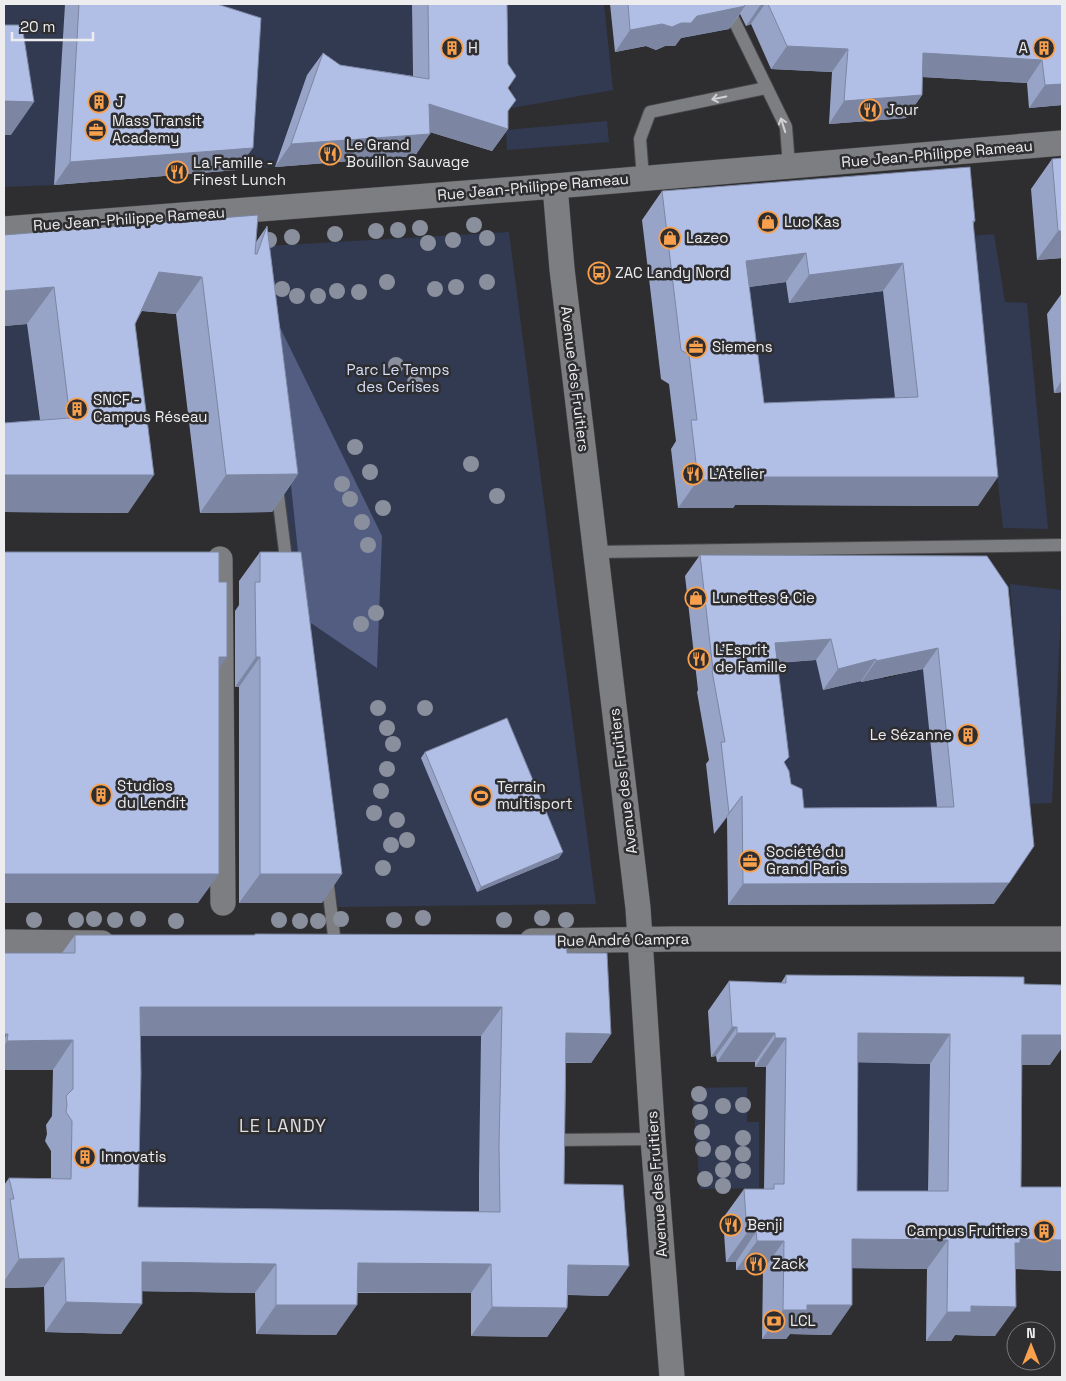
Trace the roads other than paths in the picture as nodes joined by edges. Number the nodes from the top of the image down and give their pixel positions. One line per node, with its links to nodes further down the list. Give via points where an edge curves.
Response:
1 (726, 4): 2 (lane)
2 (766, 88): 4 (lane, one-way to 2, via 786,127); 5 (lane, one-way to 5, via 650,112 640,139)
3 (1062, 143): 4 (street, Rue Jean-Philippe Rameau)
4 (789, 166): 5 (street, Rue Jean-Philippe Rameau)
5 (643, 178): 6 (street, Rue Jean-Philippe Rameau)
6 (555, 186): 7 (street, Rue Jean-Philippe Rameau, via 243,218); 10 (street, Avenue des Fruitiers)
7 (4, 229)
8 (275, 473): 12 (lane)
9 (1062, 545): 10 (lane)
10 (596, 552): 16 (street, Avenue des Fruitiers)
11 (220, 559): 14 (street)
12 (289, 579)
13 (325, 861): 21 (lane)
14 (223, 903)
15 (1062, 939): 16 (street, Rue André Campra)
16 (641, 940): 17 (street, Rue André Campra); 23 (street, Avenue des Fruitiers)
17 (506, 941)
18 (4, 942): 19 (street)
19 (128, 943)
20 (361, 943): 21 (street)
21 (325, 944)
22 (556, 1140): 23 (lane)
23 (654, 1140): 24 (street, Avenue des Fruitiers)
24 (672, 1377)

